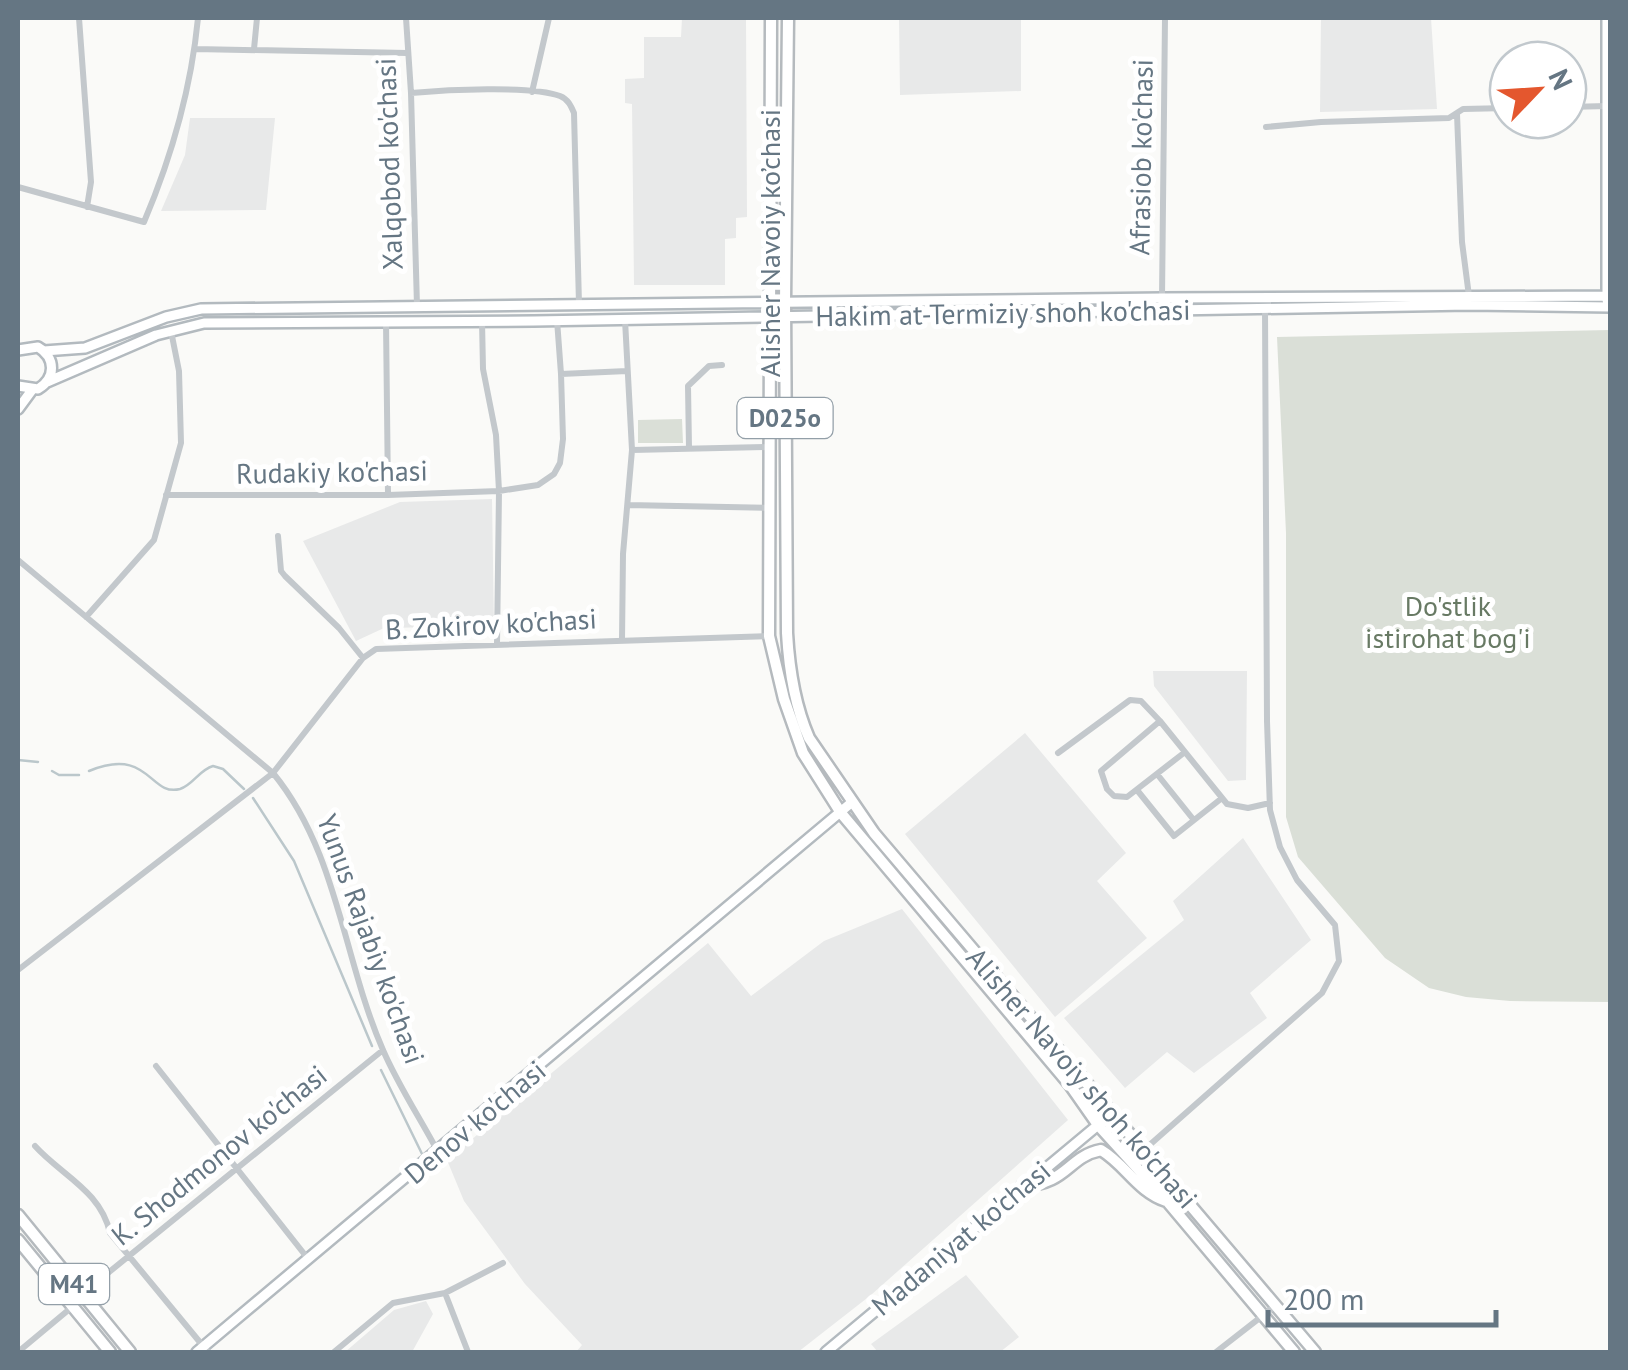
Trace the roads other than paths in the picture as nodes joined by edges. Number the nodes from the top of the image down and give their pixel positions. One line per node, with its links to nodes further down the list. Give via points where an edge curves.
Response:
1 (79, 18): 24 (street, via 92,182)
2 (198, 18): 10 (street)
3 (256, 18): 11 (street)
4 (406, 18): 12 (street, Xalqobod ko'chasi)
5 (550, 18): 16 (street)
6 (771, 18): 14 (main road, Alisher Navoiy ko’chasi)
7 (788, 18): 13 (main road, Alisher Navoiy ko’chasi / D025o)
8 (1165, 18): 26 (street, Afrasiob ko'chasi)
9 (1607, 18): 15 (main road)
10 (195, 49): 11 (street); 24 (street, via 170,161 144,222)
11 (254, 49): 12 (street)
12 (408, 52): 17 (street, Xalqobod ko'chasi)
13 (787, 85): 14 (main road); 28 (main road, Alisher Navoiy ko’chasi / D025o)
14 (771, 86): 27 (main road, Alisher Navoiy ko’chasi)
15 (1609, 87): 19 (main road)
16 (532, 92): 17 (street); 30 (street, via 561,96 574,113)
17 (412, 93): 32 (street, Xalqobod ko'chasi)
18 (1588, 106): 19 (street)
19 (1607, 106): 29 (main road)
20 (1488, 108): 21 (street)
21 (1457, 112): 22 (street, via 1448,118); 25 (street)
22 (1266, 127)
23 (18, 187): 24 (street)
24 (87, 206)
25 (1469, 296): 26 (main road, Hakim at-Termiziy shoh ko'chasi); 29 (main road, Hakim at-Termiziy shoh ko'chasi)
26 (1162, 298): 28 (main road, Hakim at-Termiziy shoh ko'chasi)
27 (770, 302): 28 (main road, Hakim at-Termiziy shoh ko'chasi); 30 (main road, Hakim at-Termiziy shoh ko'chasi); 34 (main road, Alisher Navoiy ko’chasi)
28 (785, 302): 33 (main road, Alisher Navoiy ko’chasi / D025o)
29 (1609, 302): 31 (main road, Hakim at-Termiziy shoh ko'chasi)
30 (579, 306): 32 (main road, Hakim at-Termiziy shoh ko'chasi)
31 (1265, 308): 33 (main road, Hakim at-Termiziy shoh ko'chasi); 71 (street)
32 (417, 309): 41 (main road, Hakim at-Termiziy shoh ko'chasi, via 201,309 85,348)
33 (785, 316): 34 (main road, Hakim at-Termiziy shoh ko'chasi); 72 (main road, Alisher Navoiy ko’chasi / D025o, via 789,670 808,738)
34 (770, 317): 35 (main road, Hakim at-Termiziy shoh ko'chasi); 49 (main road, Alisher Navoiy ko’chasi)
35 (625, 319): 37 (main road, Hakim at-Termiziy shoh ko'chasi); 43 (street)
36 (386, 320): 38 (main road, Hakim at-Termiziy shoh ko'chasi); 39 (main road, Hakim at-Termiziy shoh ko'chasi, via 204,323); 54 (street)
37 (556, 320): 38 (main road, Hakim at-Termiziy shoh ko'chasi); 44 (street, Rudakiy ko'chasi)
38 (482, 321): 52 (street)
39 (171, 330): 45 (main road, Hakim at-Termiziy shoh ko'chasi); 53 (street, via 182,419)
40 (19, 346): 41 (main road, Hakim at-Termiziy shoh ko'chasi)
41 (44, 351): 45 (main road, via 52,370)
42 (722, 365): 50 (street, via 709,366 688,386)
43 (627, 371): 44 (street); 51 (street)
44 (561, 374): 52 (street, Rudakiy ko'chasi, via 560,463 538,485)
45 (47, 382): 47 (main road, Hakim at-Termiziy shoh ko'chasi)
46 (18, 386): 47 (main road)
47 (32, 390): 48 (main road)
48 (18, 409)
49 (769, 447): 50 (street); 56 (main road, Alisher Navoiy ko’chasi)
50 (689, 448): 51 (street)
51 (632, 450): 55 (street)
52 (499, 492): 54 (street, Rudakiy ko'chasi); 62 (street)
53 (166, 495): 54 (street, Rudakiy ko'chasi); 59 (street, via 154,540)
54 (388, 495)
55 (628, 505): 56 (street); 61 (street)
56 (770, 508): 60 (main road, Alisher Navoiy ko’chasi)
57 (278, 536): 63 (street, via 281,571)
58 (18, 560): 59 (street, Yunus Rajabiy ko'chasi)
59 (86, 617): 67 (street, Yunus Rajabiy ko'chasi)
60 (769, 636): 61 (street, B. Zokirov ko'chasi); 73 (main road, Alisher Navoiy ko’chasi, via 803,753)
61 (622, 640): 62 (street, B. Zokirov ko'chasi)
62 (498, 644): 63 (street, B. Zokirov ko'chasi, via 386,647)
63 (363, 658): 67 (street, B. Zokirov ko'chasi)
64 (1160, 721): 65 (street); 66 (street, via 1142,701 1130,700); 69 (street, via 1101,771 1114,796 1126,798)
65 (1185, 752): 68 (street); 70 (street)
66 (1058, 753)
67 (273, 774): 75 (street, B. Zokirov ko'chasi); 76 (street, Yunus Rajabiy ko'chasi, via 313,835)
68 (1157, 774): 69 (street); 74 (street)
69 (1136, 790): 74 (street, via 1174,836)
70 (1222, 798): 71 (street, via 1248,808); 74 (street)
71 (1270, 802): 81 (street, via 1280,847 1297,880 1335,926 1339,961 1322,993)
72 (851, 803): 73 (main road, Denov ko'chasi); 78 (main road, Alisher Navoiy shoh ko'chasi / D025o)
73 (841, 812): 79 (main road, Alisher Navoiy shoh ko'chasi); 82 (main road, Denov ko'chasi)
74 (1193, 819)
75 (18, 970)
76 (383, 1050): 82 (street, Yunus Rajabiy ko'chasi); 84 (street, K. Shodmonov ko'chasi)
77 (156, 1066): 84 (street)
78 (1111, 1111): 79 (main road, via 1102,1112); 81 (main road, Alisher Navoiy shoh ko'chasi / D025o)
79 (1097, 1123): 83 (main road, Alisher Navoiy shoh ko'chasi); 85 (main road, Madaniyat ko'chasi)
80 (35, 1146): 89 (street, via 56,1169 72,1174)
81 (1145, 1149): 83 (main road); 95 (main road, Alisher Navoiy shoh ko'chasi / D025o)
82 (438, 1152): 90 (main road, Denov ko'chasi)
83 (1132, 1161): 86 (main road, Alisher Navoiy shoh ko'chasi)
84 (236, 1169): 89 (street, K. Shodmonov ko'chasi); 90 (street)
85 (1022, 1186): 86 (main road, via 1050,1183 1101,1150 1146,1194); 103 (main road, Madaniyat ko'chasi)
86 (1167, 1201): 96 (main road, Alisher Navoiy shoh ko'chasi)
87 (18, 1214): 93 (main road, M41)
88 (18, 1240): 94 (main road, M41)
89 (128, 1257): 93 (street, K. Shodmonov ko'chasi); 97 (street)
90 (309, 1260): 97 (main road, Denov ko'chasi)
91 (503, 1263): 92 (street)
92 (445, 1292): 101 (street, via 393,1304); 102 (street)
93 (82, 1294): 100 (main road, M41)
94 (72, 1306): 98 (street); 99 (main road, M41)
95 (1275, 1306): 96 (street); 106 (main road, Alisher Navoiy shoh ko'chasi / D025o)
96 (1262, 1316): 104 (street); 105 (main road, Alisher Navoiy shoh ko'chasi)
97 (203, 1351)
98 (18, 1352)
99 (110, 1352)
100 (130, 1352)
101 (334, 1352)
102 (468, 1352)
103 (826, 1352)
104 (1216, 1352)
105 (1294, 1352)
106 (1314, 1352)

